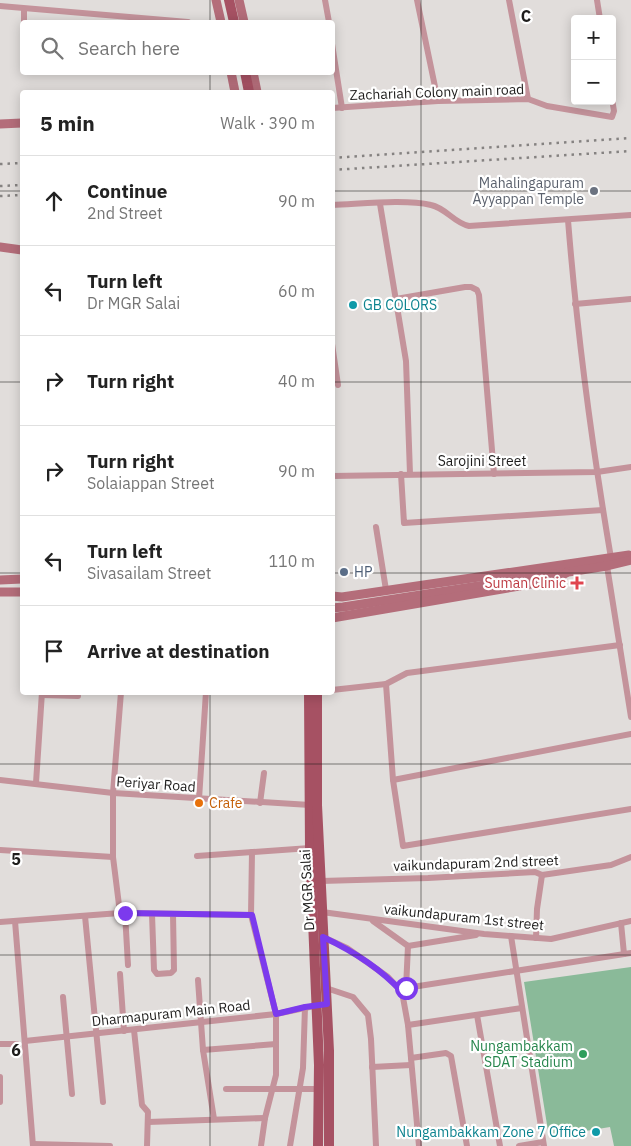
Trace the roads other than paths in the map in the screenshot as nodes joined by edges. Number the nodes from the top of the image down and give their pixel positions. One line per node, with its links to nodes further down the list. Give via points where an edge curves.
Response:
1 (216, 0): 13 (main road)
2 (229, 0): 14 (main road)
3 (239, 0): 15 (main road)
4 (325, 0): 16 (street)
5 (417, 0): 25 (street)
6 (510, 0): 24 (street)
7 (597, 0): 10 (street)
8 (0, 6): 9 (street)
9 (24, 9): 11 (street); 12 (street)
10 (599, 15)
11 (24, 20)
12 (163, 20)
13 (221, 20)
14 (234, 20)
15 (244, 20)
16 (329, 20)
17 (335, 63): 28 (street)
18 (232, 75): 21 (main road)
19 (246, 75): 22 (main road)
20 (254, 75): 23 (main road)
21 (235, 90)
22 (249, 90)
23 (257, 90)
24 (528, 99): 25 (street, Zachariah Colony main road); 26 (street, Zachariah Colony main road, via 547,106 612,117)
25 (438, 101): 28 (street, Zachariah Colony main road)
26 (613, 105)
27 (335, 108): 28 (street, Zachariah Colony main road)
28 (342, 108)
29 (20, 123): 30 (main road)
30 (0, 124)
31 (380, 204): 32 (street); 34 (street, via 432,205 469,226); 37 (street)
32 (335, 205)
33 (631, 215): 34 (street)
34 (568, 220): 39 (street)
35 (0, 247): 36 (main road)
36 (20, 250)
37 (396, 299): 45 (street, via 406,360); 46 (street, via 465,287 477,290)
38 (631, 299): 39 (street)
39 (575, 304): 43 (street)
40 (335, 364): 41 (street)
41 (338, 385)
42 (631, 467): 43 (street, Sarojini Street)
43 (597, 472): 46 (street, Sarojini Street); 48 (street)
44 (401, 474): 45 (street, Sarojini Street); 47 (street, Sarojini Street); 48 (street, via 404,523)
45 (410, 474): 46 (street, Sarojini Street)
46 (494, 474)
47 (335, 476)
48 (603, 510): 52 (street)
49 (376, 527): 56 (street)
50 (631, 555): 52 (main road)
51 (631, 562): 52 (main road)
52 (610, 563): 53 (main road); 56 (main road); 62 (street)
53 (568, 571): 60 (main road); 61 (main road, via 555,580)
54 (20, 579): 55 (main road)
55 (0, 580)
56 (386, 590): 59 (main road)
57 (0, 592): 58 (main road)
58 (20, 592)
59 (335, 596)
60 (335, 608)
61 (335, 617)
62 (620, 645): 63 (street, via 406,673); 72 (street)
63 (386, 684): 64 (street); 76 (street)
64 (335, 690)
65 (42, 695): 77 (street)
66 (60, 695): 71 (street)
67 (121, 695): 78 (street)
68 (206, 695): 79 (street)
69 (309, 695): 81 (main road, Dr MGR Salai)
70 (317, 695): 90 (main road, Dr MGR Salai)
71 (78, 696)
72 (631, 716)
73 (631, 734): 76 (street)
74 (264, 773): 80 (street)
75 (0, 780): 77 (street, Periyar Road)
76 (393, 780): 82 (street, via 403,846)
77 (36, 783): 78 (street, Periyar Road)
78 (113, 793): 79 (street, Periyar Road); 87 (street)
79 (199, 799): 80 (street, Periyar Road)
80 (260, 802): 81 (street, Periyar Road)
81 (310, 805): 83 (main road, Dr MGR Salai)
82 (631, 809)
83 (310, 848): 85 (street); 115 (main road, Dr MGR Salai)
84 (0, 850): 87 (street)
85 (252, 852): 86 (street); 95 (street)
86 (197, 856)
87 (113, 857): 92 (street)
88 (631, 858): 89 (street, vaikundapuram 2nd street, via 612,865)
89 (542, 875): 90 (street, vaikundapuram 2nd street, via 535,872); 105 (street)
90 (320, 881): 91 (main road, Dr MGR Salai)
91 (322, 912): 97 (street, vaikundapuram 1st street); 104 (main road, Dr MGR Salai)
92 (122, 913): 93 (street); 96 (street); 108 (street)
93 (152, 914): 94 (street); 94 (street, via 154,970 157,974 171,974 174,970)
94 (173, 914): 95 (street)
95 (252, 915): 118 (street)
96 (85, 916): 98 (street); 124 (street)
97 (372, 920): 102 (street, vaikundapuram 1st street); 106 (street)
98 (15, 921): 100 (street); 126 (street)
99 (631, 921): 101 (street, vaikundapuram 1st street)
100 (0, 922)
101 (621, 923): 105 (street, vaikundapuram 1st street, via 551,939); 107 (street)
102 (484, 934): 103 (street, vaikundapuram 1st street); 106 (street)
103 (511, 936): 105 (street, vaikundapuram 1st street); 109 (street)
104 (323, 937): 112 (main road, Dr MGR Salai); 113 (street, via 347,948)
105 (536, 938)
106 (408, 946): 113 (street)
107 (627, 953): 109 (street)
108 (128, 965)
109 (515, 970): 113 (street); 117 (street)
110 (120, 974): 123 (street)
111 (198, 980): 120 (street)
112 (326, 988): 115 (main road, Dr MGR Salai); 132 (street, via 353,997 368,1015)
113 (404, 990): 121 (street)
114 (63, 997): 125 (street)
115 (322, 1005): 116 (street, Dharmapuram Main Road); 137 (main road, Dr MGR Salai); 151 (main road, Dr MGR Salai, via 329,1051)
116 (305, 1007): 118 (street, Dharmapuram Main Road); 136 (street)
117 (522, 1008): 119 (street); 144 (street)
118 (276, 1014): 120 (street, Dharmapuram Main Road); 129 (street)
119 (477, 1015): 121 (street); 155 (street)
120 (200, 1022): 122 (street, Dharmapuram Main Road); 130 (street)
121 (408, 1025): 131 (street)
122 (134, 1030): 123 (street, Dharmapuram Main Road); 143 (street, via 142,1105 148,1112)
123 (124, 1031): 124 (street, Dharmapuram Main Road)
124 (96, 1033): 125 (street, Dharmapuram Main Road); 140 (street)
125 (67, 1036): 126 (street, Dharmapuram Main Road); 138 (street)
126 (25, 1041): 145 (street)
127 (0, 1044): 128 (street)
128 (18, 1044)
129 (276, 1044): 130 (street); 134 (street, via 276,1075)
130 (204, 1050): 142 (street)
131 (411, 1061): 132 (street); 153 (street); 154 (street, via 446,1053 451,1056)
132 (372, 1067): 152 (street)
133 (0, 1077): 139 (street)
134 (272, 1088): 135 (street); 136 (street); 141 (street)
135 (226, 1089)
136 (300, 1089): 137 (street); 149 (street)
137 (319, 1089): 150 (main road, Dr MGR Salai)
138 (72, 1094)
139 (0, 1102)
140 (103, 1102)
141 (265, 1118): 142 (street); 148 (street)
142 (214, 1119): 143 (street)
143 (148, 1122): 147 (street)
144 (544, 1144): 156 (street)
145 (33, 1145): 146 (street)
146 (110, 1146)
147 (148, 1146)
148 (261, 1146)
149 (290, 1146)
150 (318, 1146)
151 (328, 1146)
152 (376, 1146)
153 (419, 1146)
154 (467, 1146)
155 (500, 1146)
156 (519, 1146)

